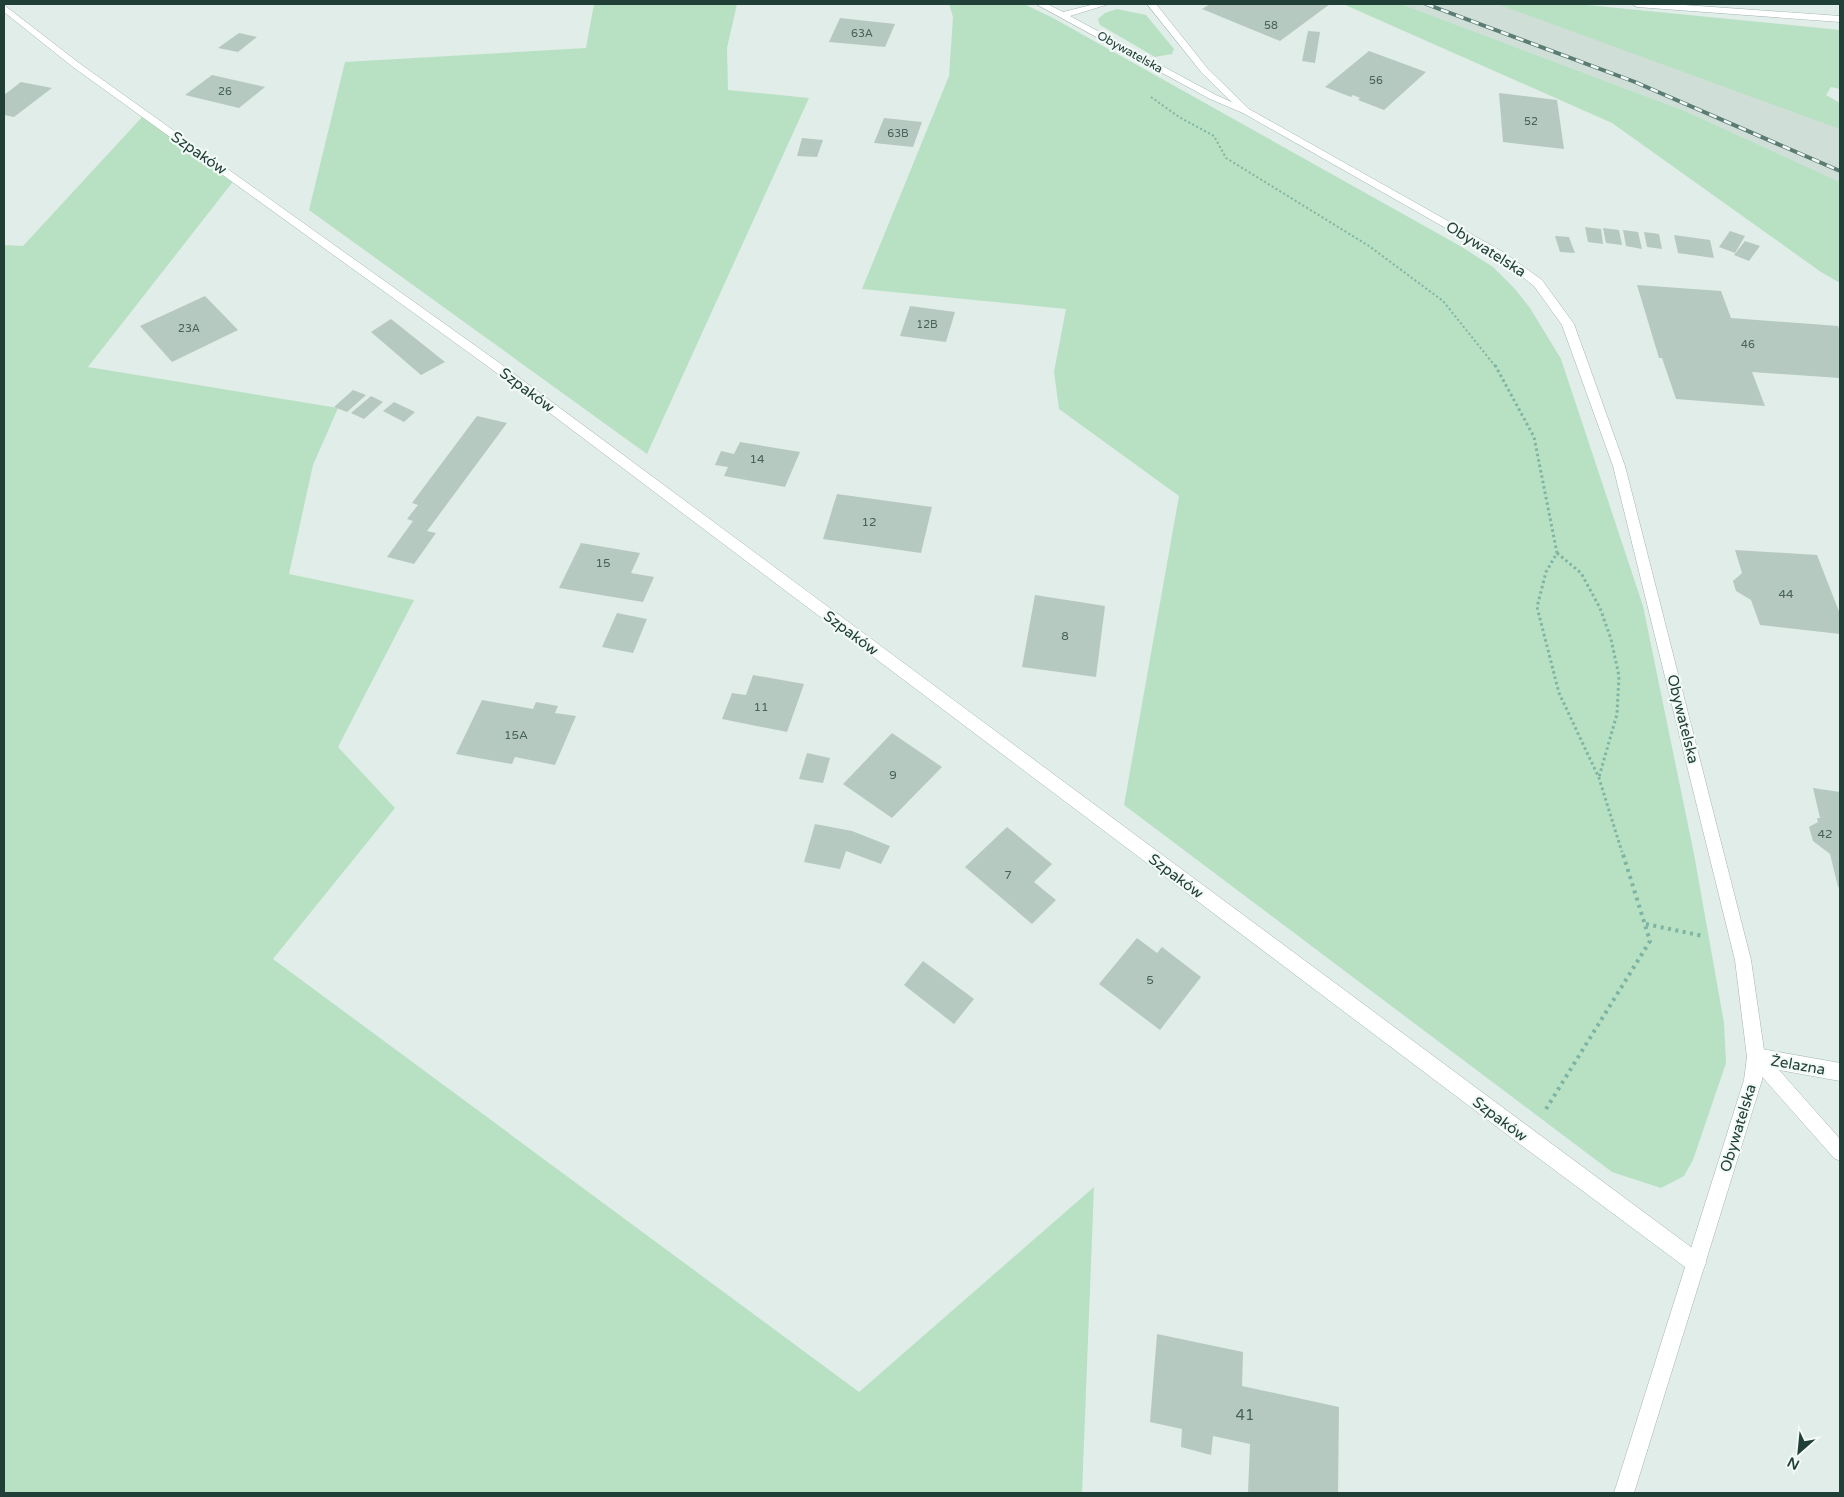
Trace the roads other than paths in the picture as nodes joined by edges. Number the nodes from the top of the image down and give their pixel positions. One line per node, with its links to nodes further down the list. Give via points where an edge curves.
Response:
1 (1042, 4): 6 (street, Obywatelska)
2 (1105, 4): 6 (street)
3 (1151, 4): 8 (street, Obywatelska, via 1205,71)
4 (1638, 4): 7 (street)
5 (4, 8): 12 (street, Szpaków, via 76,65 498,368 1527,1140)
6 (1063, 15): 8 (street, Obywatelska, via 1213,98)
7 (1840, 19)
8 (1246, 111): 9 (street, Obywatelska, via 1499,254 1538,284 1568,324 1619,466 1743,960)
9 (1756, 1057): 10 (street, Żelazna); 11 (street); 12 (street, Obywatelska, via 1753,1080)
10 (1840, 1072)
11 (1840, 1152)
12 (1696, 1263): 13 (street, Obywatelska)
13 (1624, 1493)

